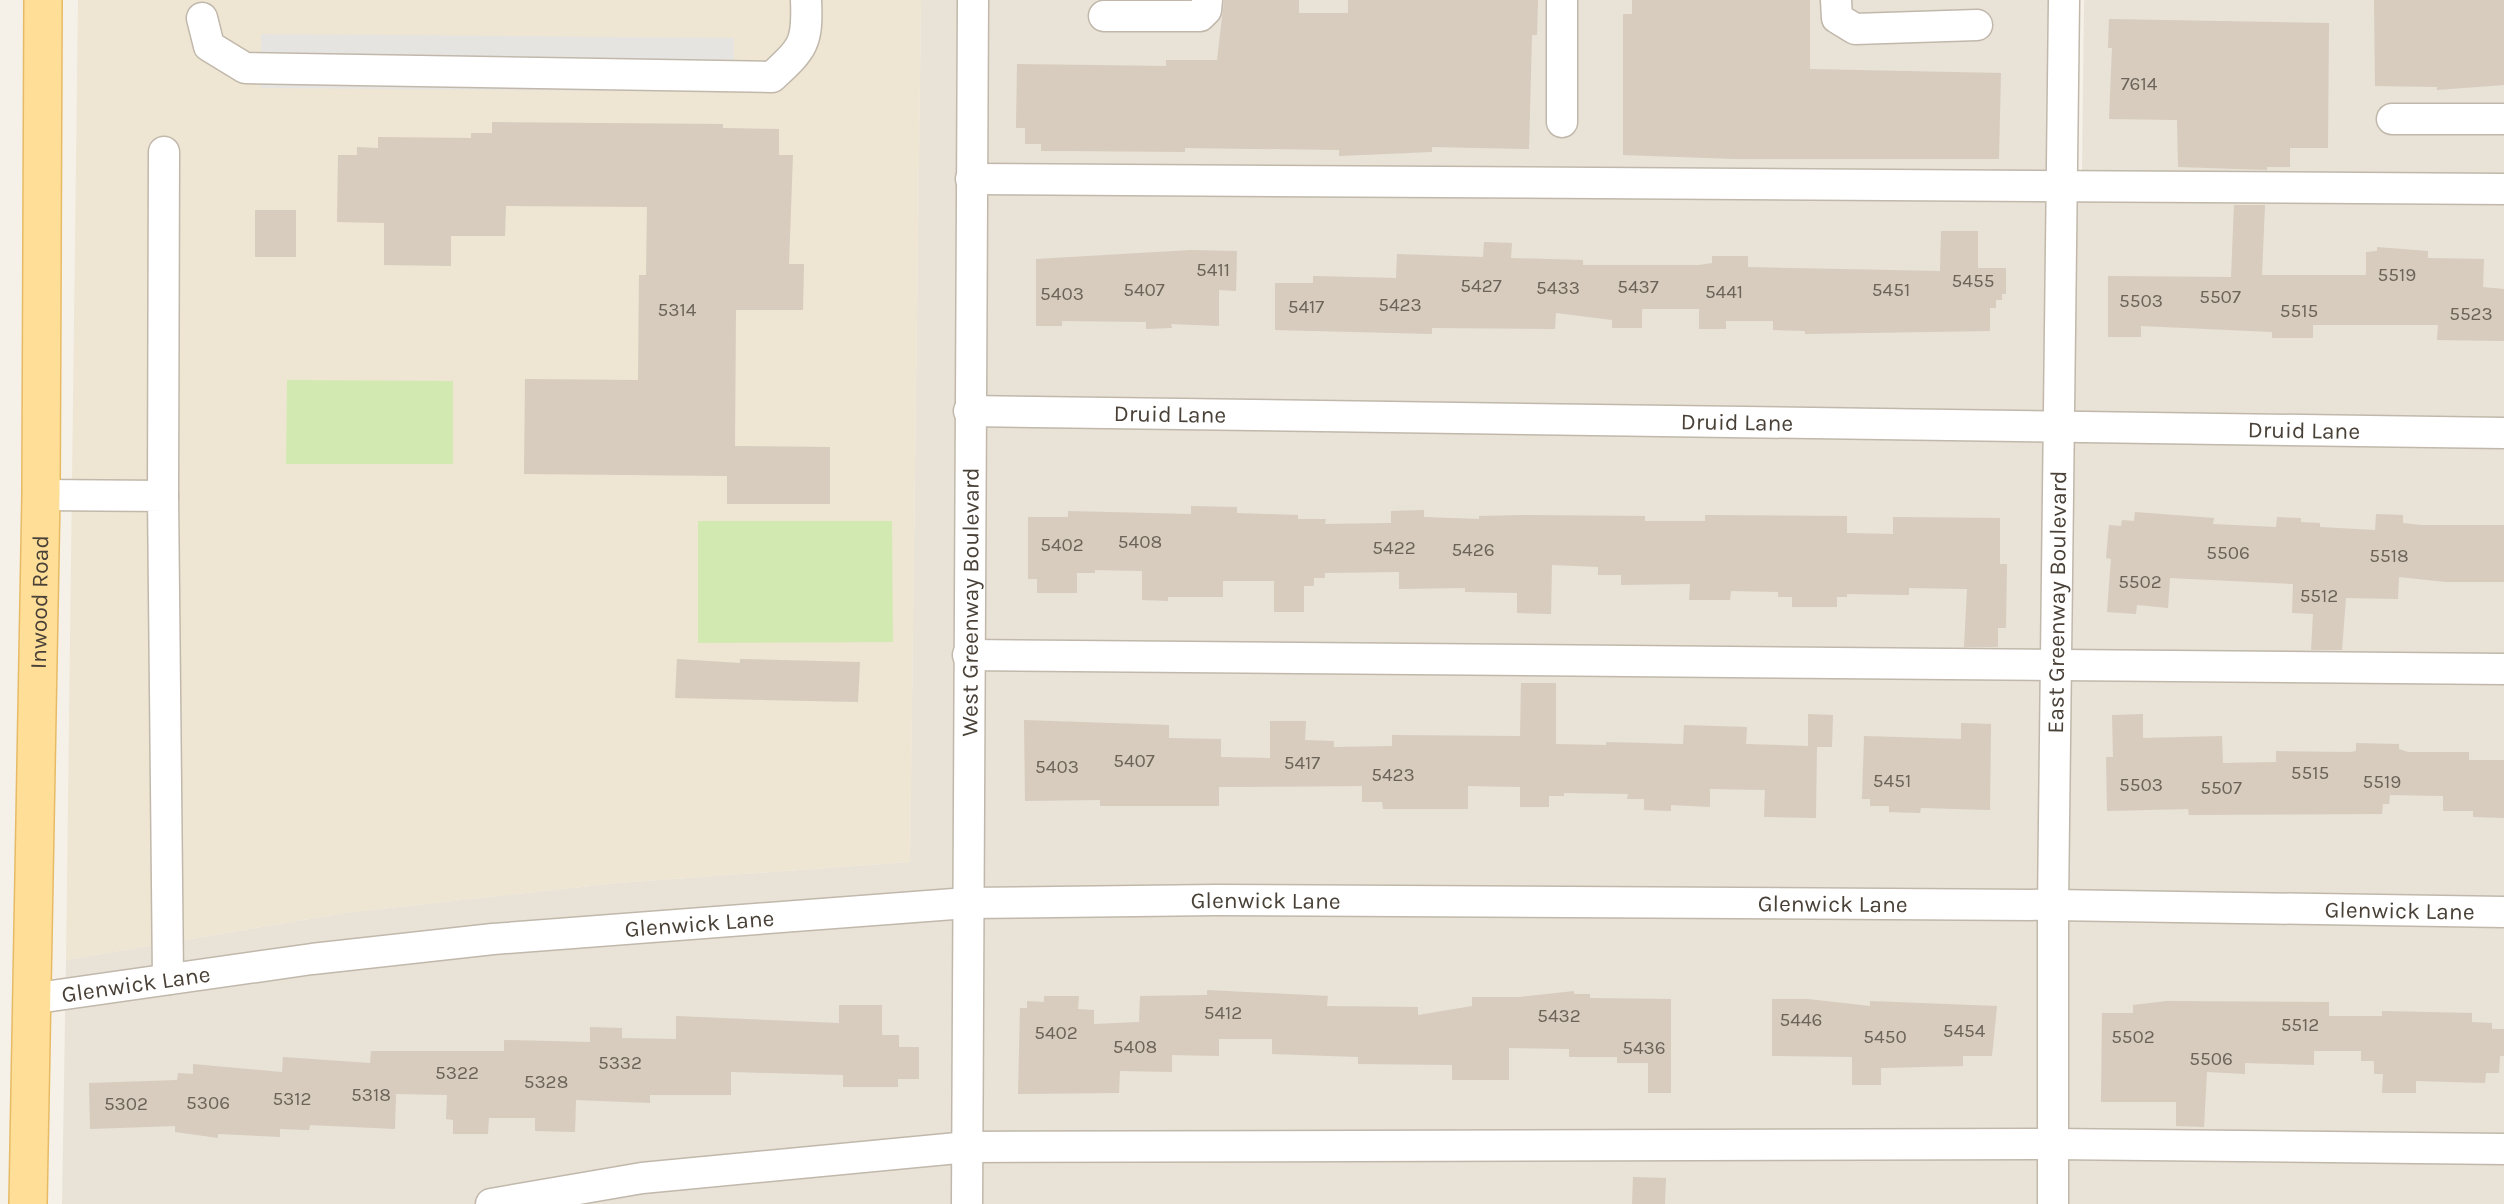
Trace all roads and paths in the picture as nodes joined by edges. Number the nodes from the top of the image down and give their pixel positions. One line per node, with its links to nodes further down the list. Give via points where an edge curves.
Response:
1 (43, 0): 21 (main road, Inwood Road)
2 (806, 0): 9 (street, via 801,50 772,77 245,68 209,46)
3 (973, 0): 15 (street, West Greenway Boulevard)
4 (1207, 0): 8 (street, via 1200,16)
5 (1562, 0): 13 (street)
6 (1836, 0): 10 (street, via 1837,18 1855,29)
7 (2064, 0): 16 (street, East Greenway Boulevard)
8 (1104, 16)
9 (202, 18)
10 (1977, 25)
11 (2392, 119): 12 (street)
12 (2504, 119)
13 (1562, 122)
14 (164, 152): 22 (street)
15 (971, 179): 16 (street); 18 (street, West Greenway Boulevard)
16 (2063, 185): 17 (street); 19 (street, East Greenway Boulevard)
17 (2504, 188)
18 (969, 411): 19 (street, Druid Lane); 23 (street, West Greenway Boulevard)
19 (2059, 425): 20 (street, Druid Lane); 24 (street, East Greenway Boulevard)
20 (2504, 433)
21 (41, 495): 22 (street); 30 (main road, Inwood Road)
22 (163, 496): 29 (street)
23 (968, 654): 24 (street); 26 (street, West Greenway Boulevard)
24 (2055, 664): 25 (street); 27 (street, East Greenway Boulevard)
25 (2504, 669)
26 (967, 903): 27 (street, Glenwick Lane); 29 (street, Glenwick Lane, via 493,939); 32 (street, West Greenway Boulevard)
27 (2053, 905): 28 (street, Glenwick Lane); 31 (street, East Greenway Boulevard)
28 (2504, 912)
29 (168, 979): 30 (street, Glenwick Lane)
30 (15, 1002): 34 (main road, Inwood Road)
31 (2053, 1144): 32 (street); 33 (street); 37 (street, East Greenway Boulevard)
32 (968, 1147): 35 (street, via 642,1178); 36 (street, West Greenway Boulevard)
33 (2504, 1149)
34 (28, 1204)
35 (491, 1204)
36 (967, 1204)
37 (2053, 1204)

